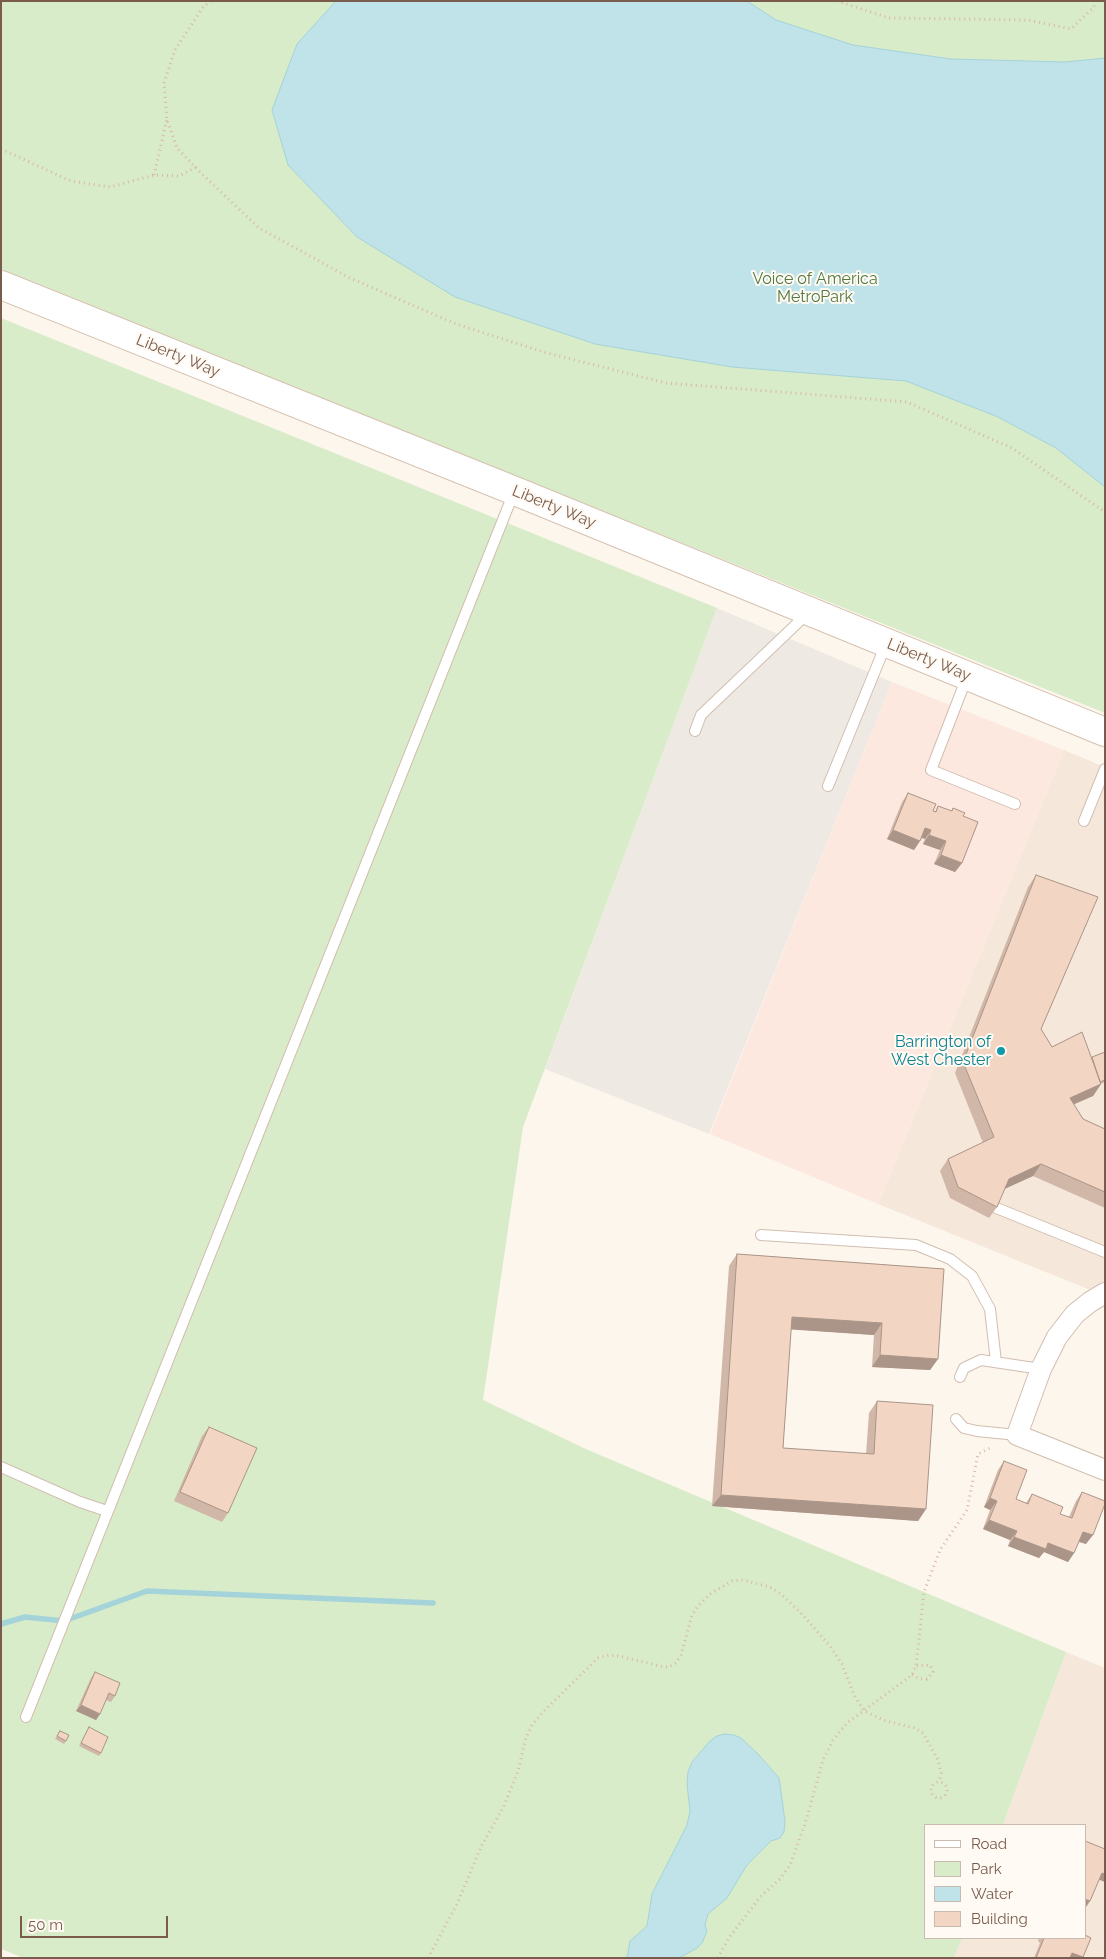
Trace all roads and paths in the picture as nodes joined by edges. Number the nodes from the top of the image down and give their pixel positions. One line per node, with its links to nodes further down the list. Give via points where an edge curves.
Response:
1 (211, 1): 4 (path, via 202,7 175,50 164,83)
2 (837, 1): 3 (path, via 889,18 1028,20 1071,29 1094,7)
3 (1095, 1)
4 (167, 119): 6 (path, via 177,148); 7 (path)
5 (1, 149): 7 (path, via 71,181 110,187)
6 (196, 167): 7 (path, via 179,176); 10 (path, via 259,228 350,278 456,324 547,353 666,382 906,402 1012,448)
7 (154, 175)
8 (1, 286): 9 (main road, Liberty Way)
9 (515, 491): 11 (main road, Liberty Way); 31 (lane)
10 (1105, 512)
11 (809, 612): 12 (main road, Liberty Way); 14 (lane, via 701,715)
12 (887, 643): 13 (main road, Liberty Way); 17 (lane)
13 (967, 676): 15 (main road, Liberty Way); 18 (lane, via 932,770)
14 (695, 731)
15 (1105, 732)
16 (1105, 769): 19 (lane)
17 (828, 786)
18 (1015, 804)
19 (1084, 821)
20 (994, 1207): 22 (lane)
21 (761, 1235): 24 (lane, via 916,1245 950,1259 972,1276 990,1309)
22 (1105, 1252)
23 (1105, 1293): 25 (street, via 1075,1314 1057,1338)
24 (996, 1362): 25 (lane); 26 (lane, via 980,1360 964,1368)
25 (1041, 1369): 28 (street)
26 (960, 1377)
27 (956, 1420): 28 (lane, via 964,1428 976,1431)
28 (1017, 1435): 30 (street); 32 (path, via 978,1454 967,1510 940,1550 924,1592)
29 (1, 1467): 31 (lane)
30 (1105, 1470)
31 (107, 1511): 35 (lane)
32 (916, 1666): 33 (path); 33 (path, via 930,1665 933,1672 927,1679)
33 (912, 1675): 34 (path)
34 (864, 1711): 36 (path, via 923,1733 938,1760); 37 (path, via 830,1646 781,1594 770,1587 743,1580 720,1587 692,1615 681,1656 676,1663 664,1667 619,1656 598,1658 542,1712 526,1737 518,1771 504,1806); 38 (path, via 847,1723 826,1753 790,1865 761,1896 728,1939)
35 (26, 1717)
36 (939, 1782): 36 (path, via 932,1785 931,1790 934,1796 939,1797 944,1795 946,1788)
37 (428, 1958)
38 (718, 1958)

